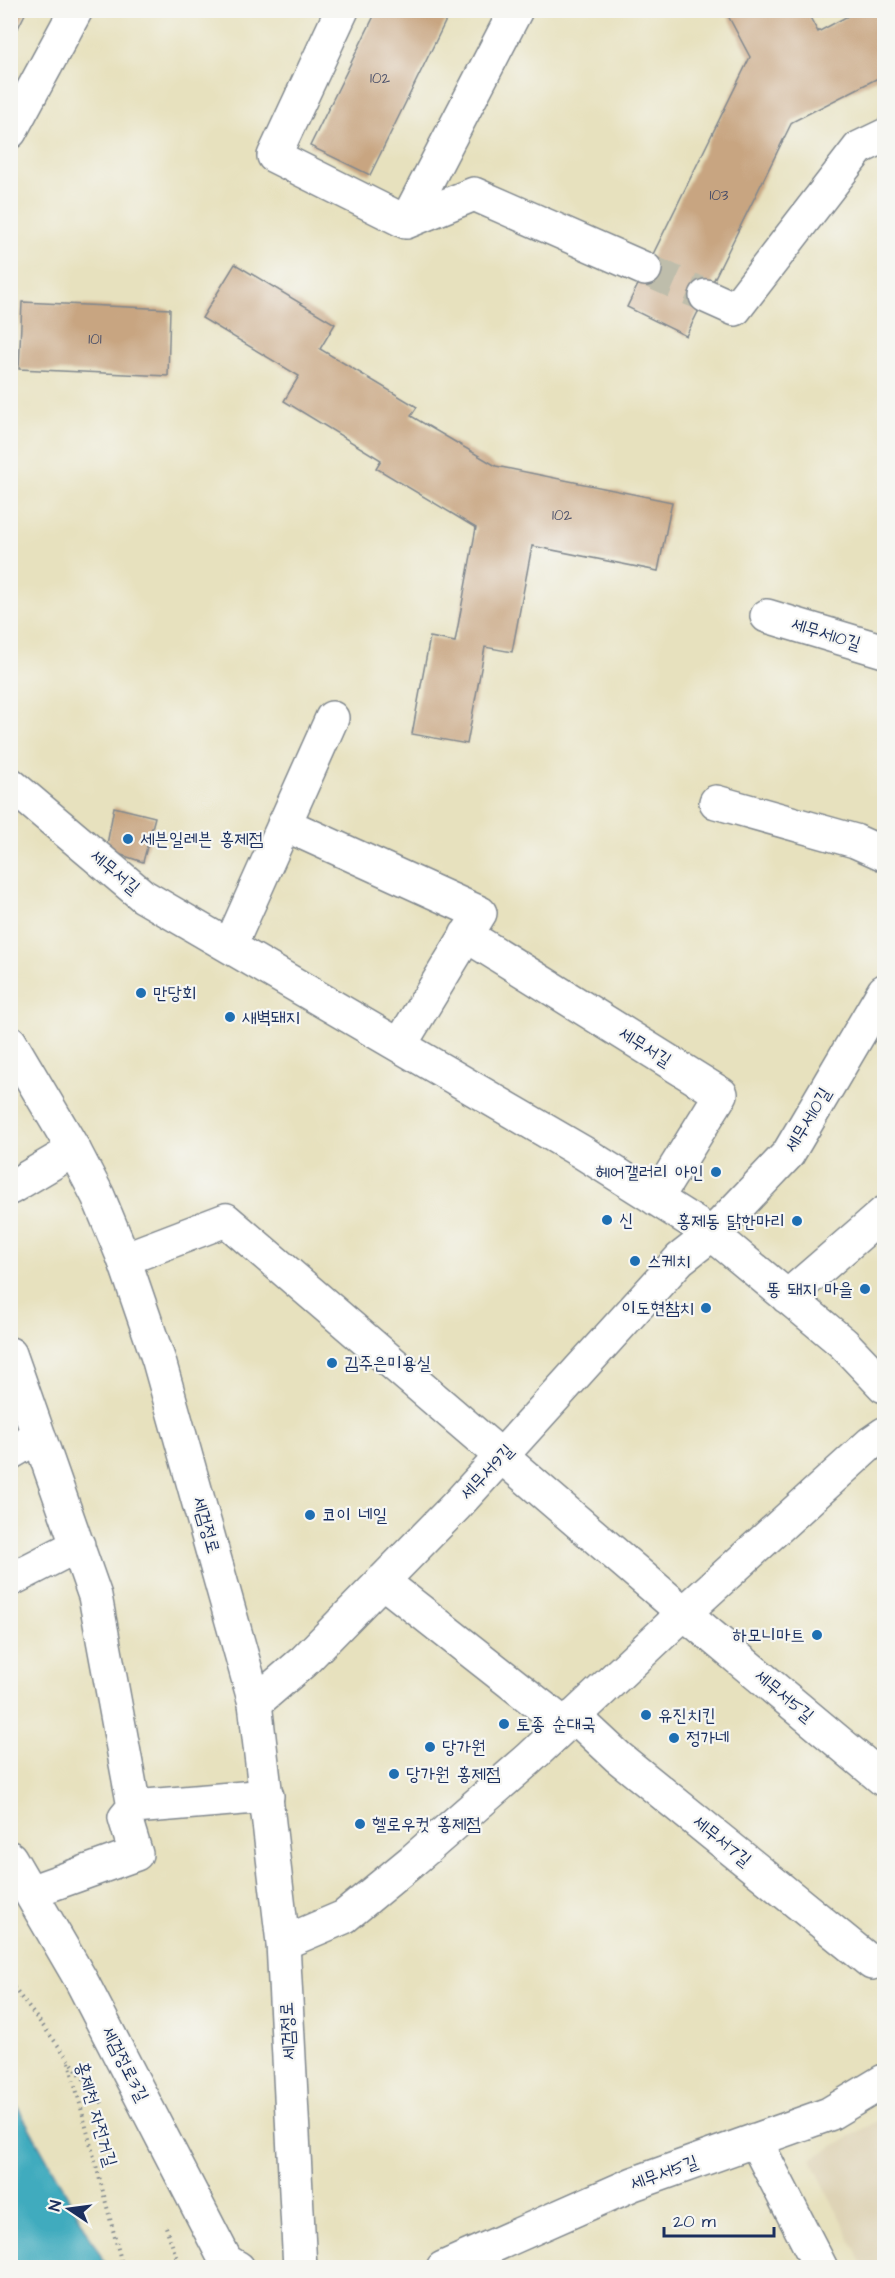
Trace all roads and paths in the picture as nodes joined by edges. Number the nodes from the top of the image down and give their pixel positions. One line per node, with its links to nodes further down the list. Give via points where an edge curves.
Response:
1 (76, 10): 4 (street)
2 (342, 10): 6 (street, via 274,156)
3 (516, 10): 6 (street)
4 (10, 132)
5 (885, 136): 8 (street, via 859,148 735,309)
6 (406, 222): 7 (street, via 474,194)
7 (645, 269)
8 (706, 296)
9 (767, 616): 10 (street, 세무서10길)
10 (885, 651)
11 (332, 718): 14 (street)
12 (10, 784): 17 (street, 세무서길, via 143,896)
13 (716, 802): 15 (street, via 855,841)
14 (284, 824): 16 (street, via 480,913); 17 (street)
15 (885, 854)
16 (466, 935): 20 (street); 23 (street, 세무서길, via 720,1094)
17 (230, 946): 20 (street, 세무서길)
18 (885, 992): 25 (street, 세무서10길, via 788,1154)
19 (10, 1042): 21 (street, 세검정로)
20 (400, 1045): 23 (street, 세무서길)
21 (74, 1150): 22 (street); 26 (street, 세검정로)
22 (10, 1188)
23 (656, 1199): 25 (street, 세무서길)
24 (885, 1213): 27 (street)
25 (712, 1234): 27 (street, 세무서길); 33 (street, 세무서9길, via 680,1259)
26 (124, 1259): 33 (street, via 226,1220); 38 (street, 세검정로, via 159,1361)
27 (787, 1297): 29 (street, 세무서길, via 843,1343)
28 (10, 1354): 31 (street)
29 (885, 1386)
30 (885, 1434): 37 (street)
31 (39, 1436): 32 (street); 34 (street)
32 (10, 1453)
33 (501, 1457): 36 (street, 세무서9길); 37 (street)
34 (78, 1545): 35 (street); 42 (street, via 95,1596)
35 (10, 1580)
36 (382, 1581): 38 (street, 세무서9길, via 304,1661); 39 (street, 세무서7길)
37 (684, 1613): 39 (street); 40 (street, 세무서5길)
38 (255, 1703): 41 (street, 세검정로)
39 (569, 1721): 45 (street, via 344,1917); 46 (street, 세무서7길)
40 (885, 1779)
41 (267, 1796): 42 (street); 45 (street, 세검정로)
42 (134, 1807): 44 (street, via 125,1818 136,1854)
43 (10, 1858): 44 (street, 세검정로3길)
44 (30, 1892): 51 (street, 세검정로3길, via 81,1980 226,2261)
45 (283, 1943): 52 (street, 세검정로)
46 (872, 1963)
47 (10, 1983): 50 (path, 홍제천 자전거길, via 69,2060)
48 (885, 2081): 49 (street, 세무서5길, via 829,2114)
49 (755, 2140): 53 (street, 세무서5길, via 633,2184); 54 (street)
50 (123, 2268)
51 (238, 2268)
52 (300, 2268)
53 (443, 2268)
54 (821, 2268)

